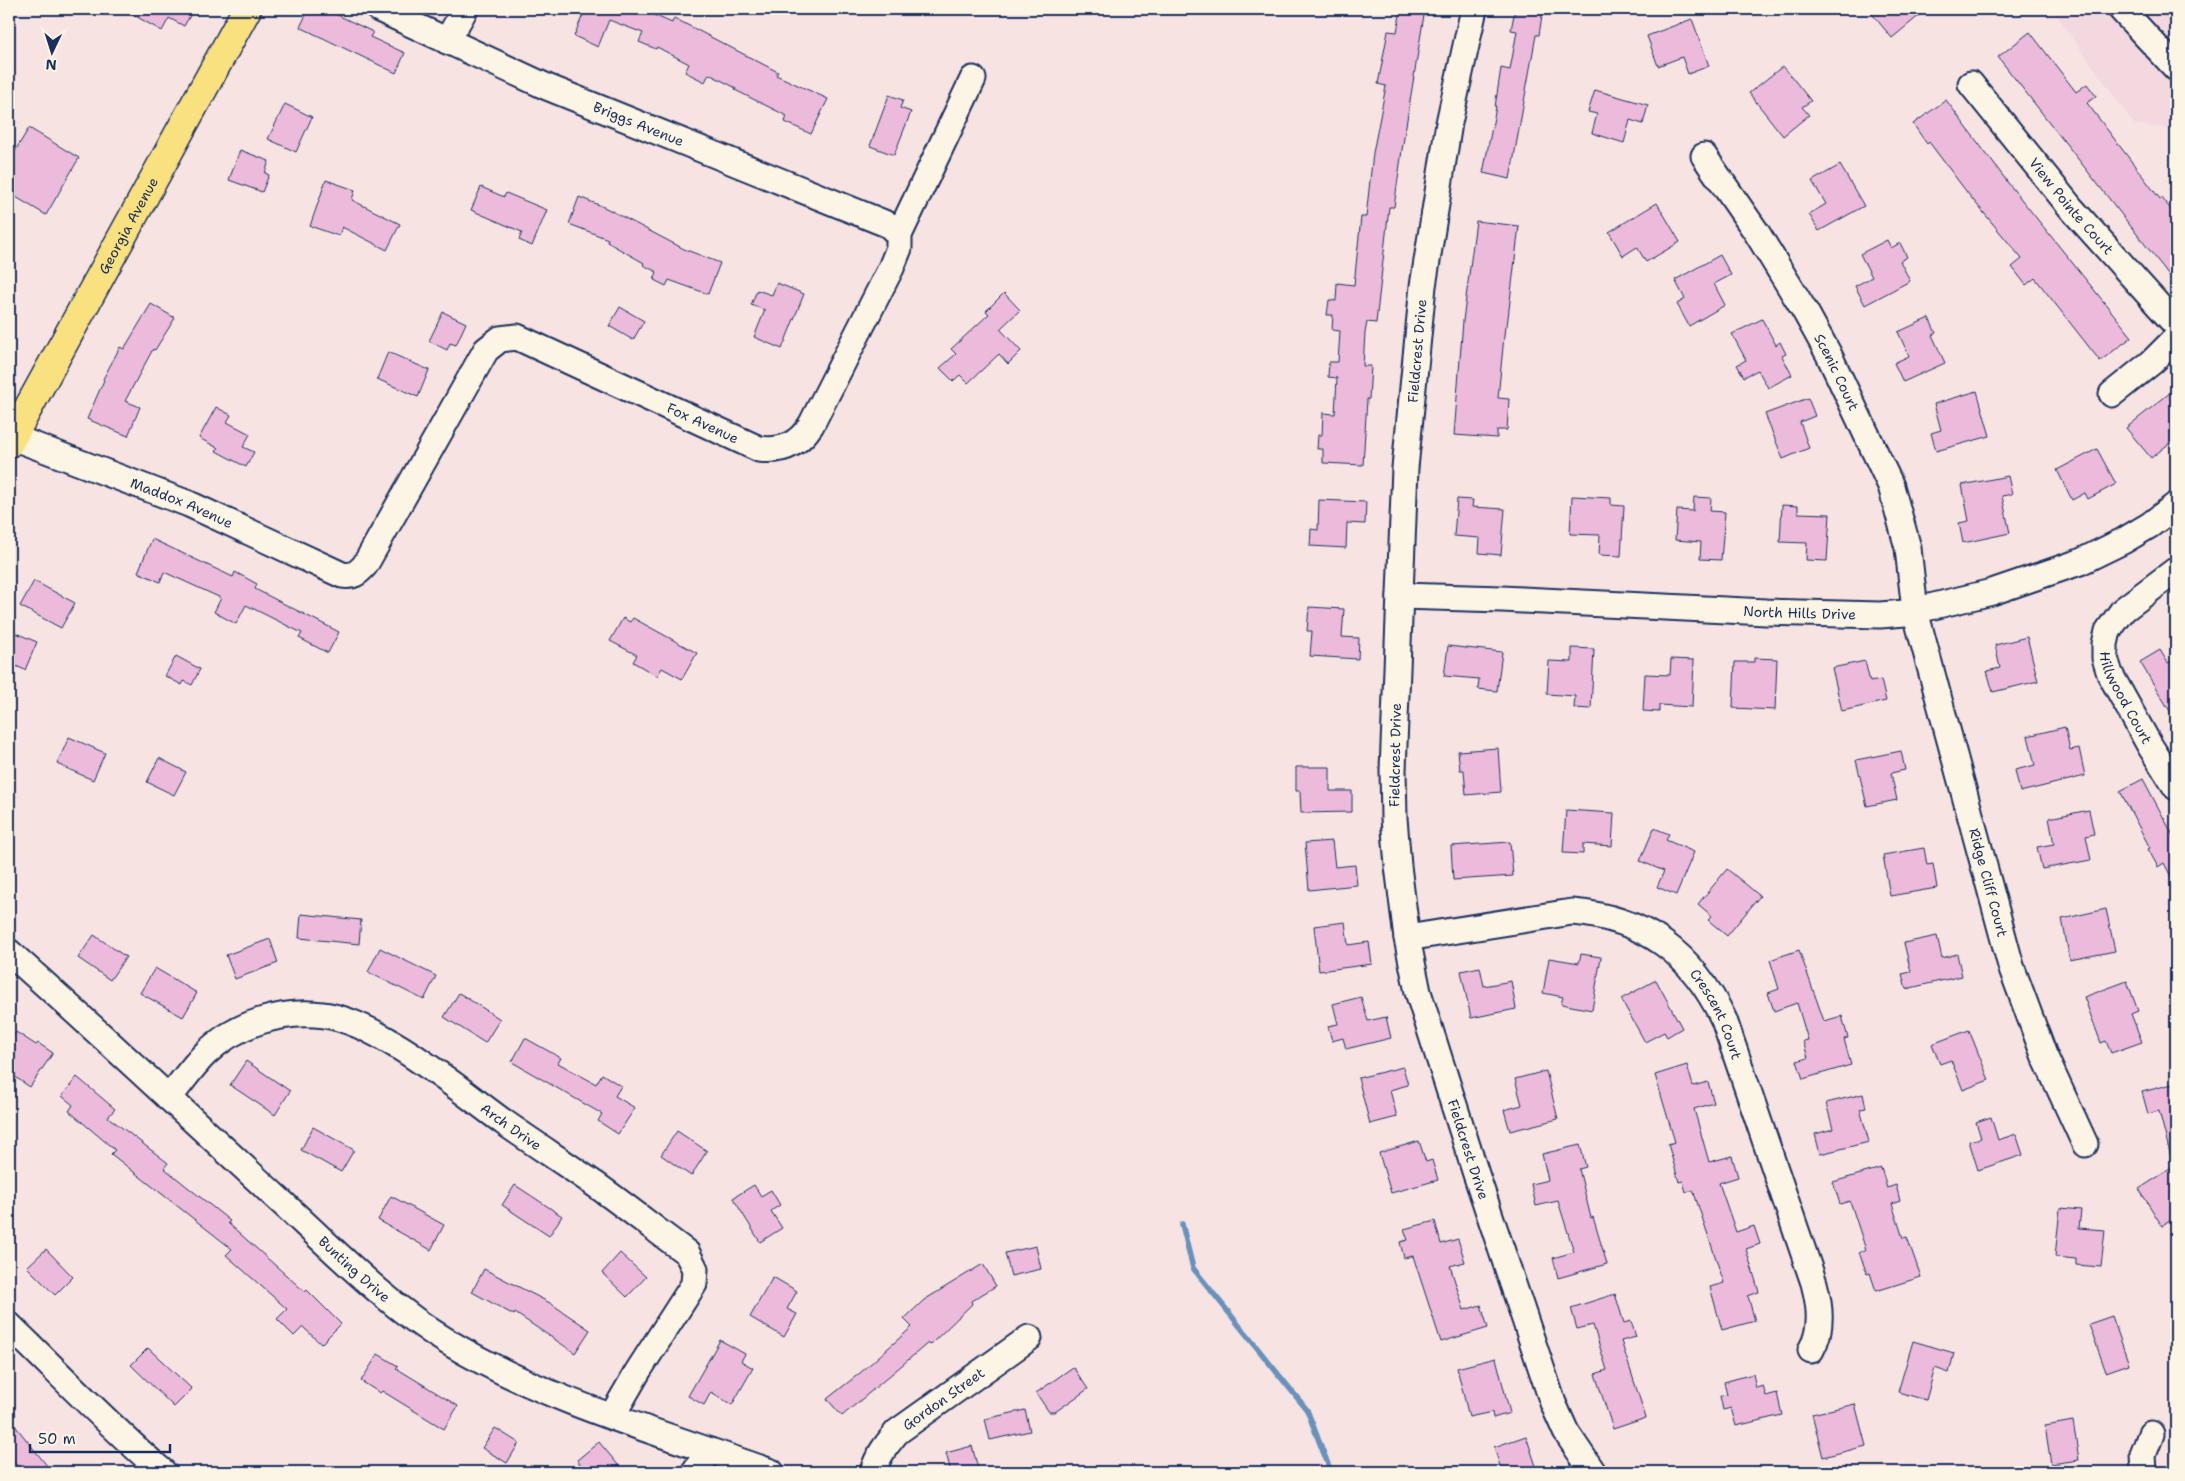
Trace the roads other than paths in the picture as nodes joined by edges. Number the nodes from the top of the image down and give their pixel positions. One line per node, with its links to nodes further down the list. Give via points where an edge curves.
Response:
1 (379, 9): 6 (street, Briggs Avenue)
2 (465, 9): 6 (street)
3 (1474, 9): 19 (street, Fieldcrest Drive, via 1449,123 1423,286 1406,468)
4 (2121, 9): 7 (street)
5 (243, 10): 15 (main road, Georgia Avenue)
6 (447, 41): 11 (street, Briggs Avenue, via 547,87 889,225)
7 (2176, 68)
8 (973, 79): 11 (street, Fox Avenue)
9 (1970, 84): 12 (street, View Pointe Court, via 2071,208)
10 (1704, 156): 20 (street, Scenic Court, via 1806,312 1874,447 1901,516)
11 (899, 235): 18 (street, Fox Avenue, via 899,248 891,268 811,425 794,444 771,451 759,449 517,337 500,338 486,350 365,565)
12 (2176, 324)
13 (2176, 338): 14 (street)
14 (2112, 394)
15 (10, 440): 18 (street, Maddox Avenue, via 189,504)
16 (2175, 510): 20 (street, North Hills Drive, via 2080,562 1992,592)
17 (2176, 570): 21 (street, Hillwood Court, via 2123,610 2108,631 2104,644 2110,674)
18 (348, 576)
19 (1400, 596): 20 (street, North Hills Drive, via 1766,612 1880,615); 22 (street, Fieldcrest Drive, via 1394,818)
20 (1915, 611): 25 (street, Ridge Cliff Court, via 2010,966 2044,1055)
21 (2176, 787)
22 (1407, 938): 28 (street, Crescent Court, via 1572,912 1611,918 1631,925 1650,934 1687,963 1714,999 1724,1020 1814,1283 1819,1326 1816,1342); 36 (street, Fieldcrest Drive, via 1418,992 1542,1373 1566,1432)
23 (9, 952): 24 (street, Bunting Drive)
24 (169, 1098): 29 (street, Bunting Drive, via 346,1262 413,1319 496,1368 571,1402); 29 (street, Arch Drive, via 206,1053 249,1026 267,1019 304,1014 343,1019 369,1029 595,1184 687,1253 695,1269 694,1284)
25 (2085, 1144)
26 (9, 1324): 32 (street)
27 (1029, 1338): 35 (street, Gordon Street, via 897,1432 875,1463)
28 (1810, 1350)
29 (612, 1416): 31 (street, Bunting Drive)
30 (2150, 1434): 37 (street, via 2143,1455)
31 (710, 1451): 33 (street); 34 (street, Bunting Drive)
32 (163, 1472)
33 (694, 1472)
34 (771, 1472)
35 (873, 1472)
36 (1593, 1472)
37 (2144, 1472)

